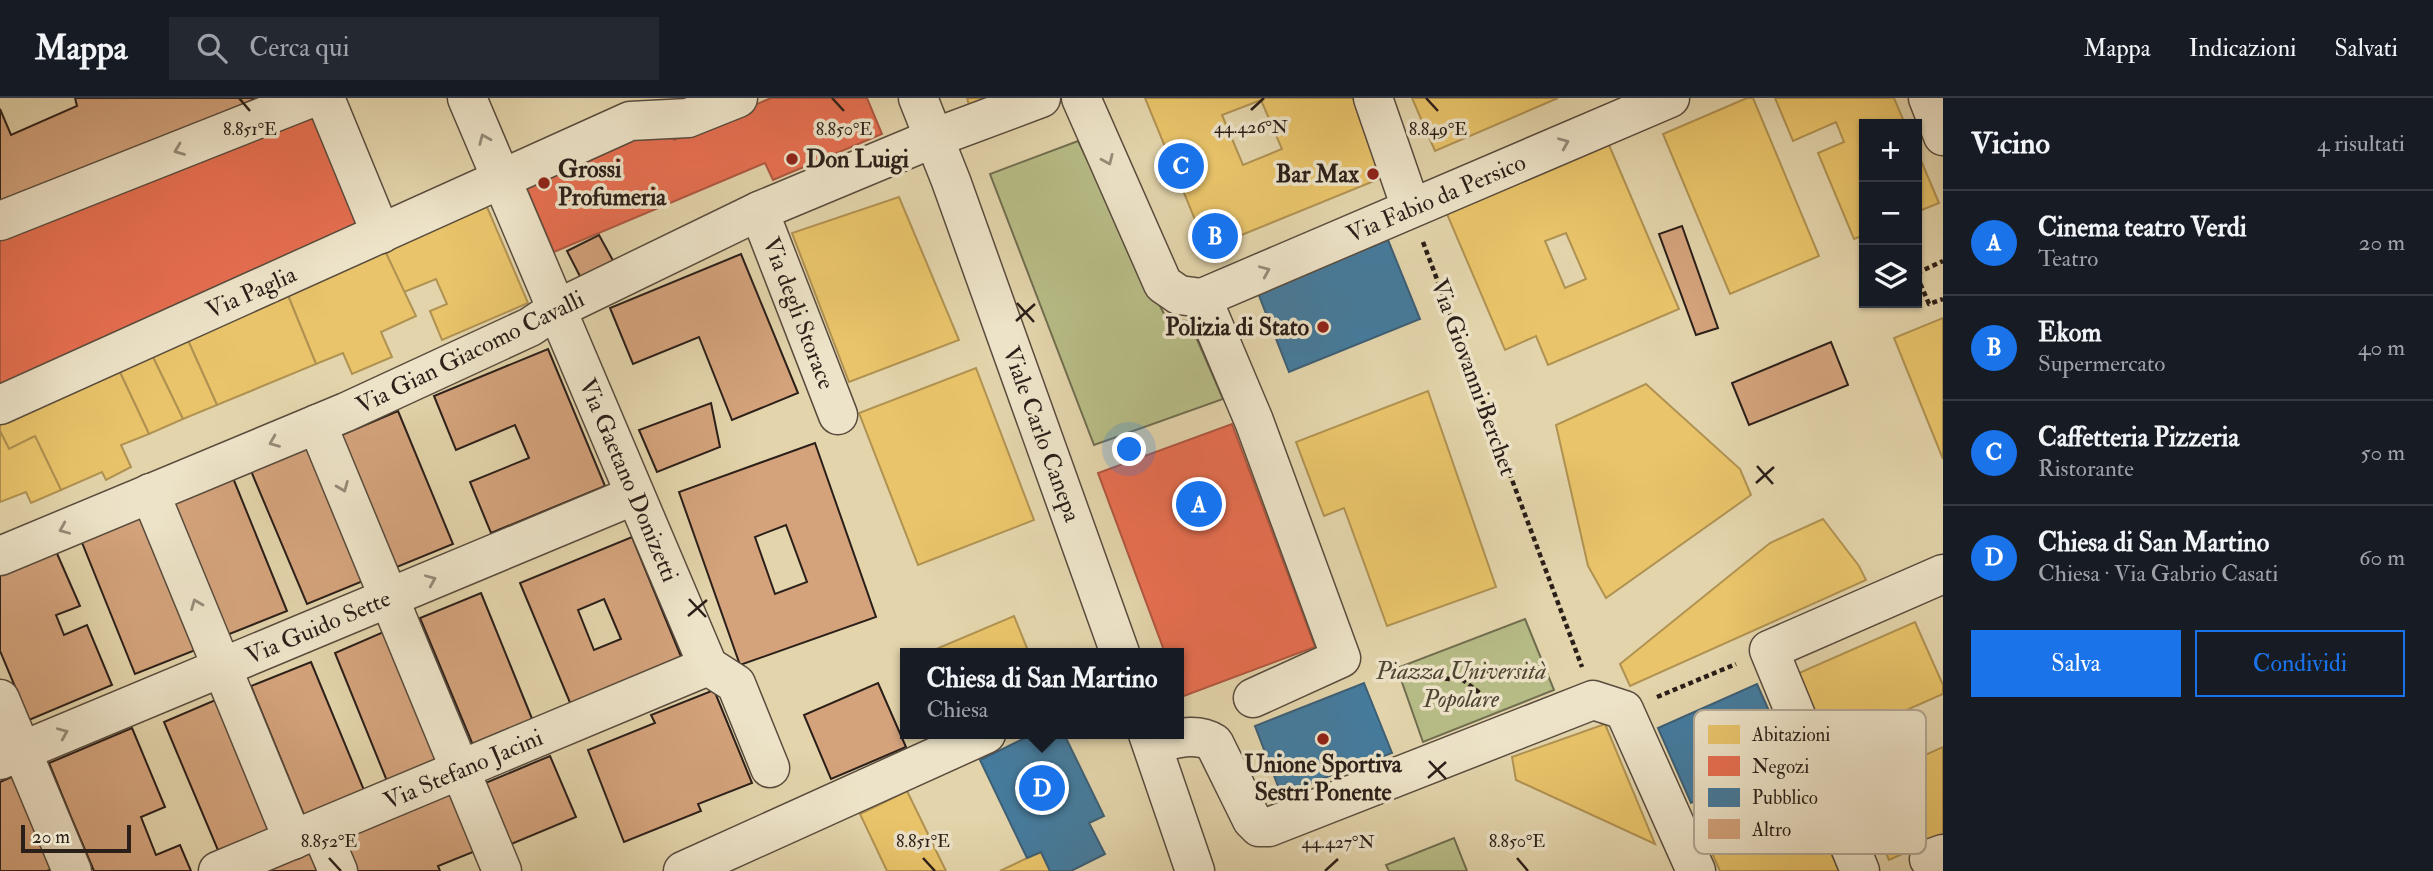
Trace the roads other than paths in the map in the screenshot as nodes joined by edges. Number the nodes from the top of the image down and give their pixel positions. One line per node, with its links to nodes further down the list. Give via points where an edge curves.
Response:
1 (311, 98): 17 (street, one-way to 17)
2 (325, 98): 18 (street)
3 (467, 98): 14 (street, Via Gaetano Donizetti, one-way to 3)
4 (738, 98): 11 (street)
5 (918, 98): 13 (street, Viale Carlo Canepa)
6 (1041, 98): 13 (street, Via Gian Giacomo Cavalli)
7 (1081, 98): 19 (street, one-way to 19, via 1163,284 1179,295)
8 (1373, 98): 15 (street)
9 (1670, 98): 15 (street, Via Fabio da Persico, one-way to 9)
10 (1928, 98): 12 (street)
11 (664, 112): 14 (street, Via Paglia, via 630,121)
12 (1943, 136)
13 (934, 138): 16 (street, Via Gian Giacomo Cavalli); 29 (street, Viale Carlo Canepa)
14 (502, 179): 18 (street, Via Paglia); 20 (street, Via Gaetano Donizetti)
15 (1411, 208): 19 (street, Via Fabio da Persico, one-way to 15)
16 (759, 211): 20 (street, Via Gian Giacomo Cavalli); 22 (street, Via degli Storace)
17 (0, 221)
18 (381, 233): 21 (street, Via Paglia)
19 (1202, 298): 32 (street, via 1254,421 1341,658)
20 (557, 309): 23 (street, Via Gian Giacomo Cavalli, via 530,327); 25 (street, Via Gaetano Donizetti)
21 (0, 405)
22 (838, 415)
23 (317, 424): 24 (street, Via Gian Giacomo Cavalli, one-way to 24); 28 (street, one-way to 28)
24 (150, 493): 26 (street, Via Gian Giacomo Cavalli, one-way to 26); 31 (street, one-way to 24)
25 (635, 495): 28 (street, Via Guido Sette, one-way to 25); 30 (street, Via Gaetano Donizetti)
26 (0, 556)
27 (1943, 574): 34 (street, via 1769,650)
28 (389, 598): 31 (street, Via Guido Sette); 40 (street)
29 (1117, 648)
30 (708, 666): 39 (street, via 736,684); 40 (street, Via Stefano Jacini)
31 (222, 667): 38 (street, Via Guido Sette, one-way to 31); 41 (street)
32 (1253, 698)
33 (0, 699): 38 (street)
34 (1794, 710)
35 (1184, 737): 49 (street, via 1205,737 1214,743 1252,820 1259,827 1269,827 1593,700 1625,710)
36 (974, 739): 47 (street)
37 (1150, 739): 48 (street)
38 (11, 755): 43 (street)
39 (770, 768)
40 (460, 770): 41 (street, Via Stefano Jacini); 46 (street)
41 (306, 834): 44 (street, Via Stefano Jacini); 45 (street)
42 (1853, 854): 50 (street)
43 (72, 871)
44 (218, 871)
45 (338, 871)
46 (502, 871)
47 (683, 871)
48 (1195, 871)
49 (1696, 871)
50 (1860, 871)

